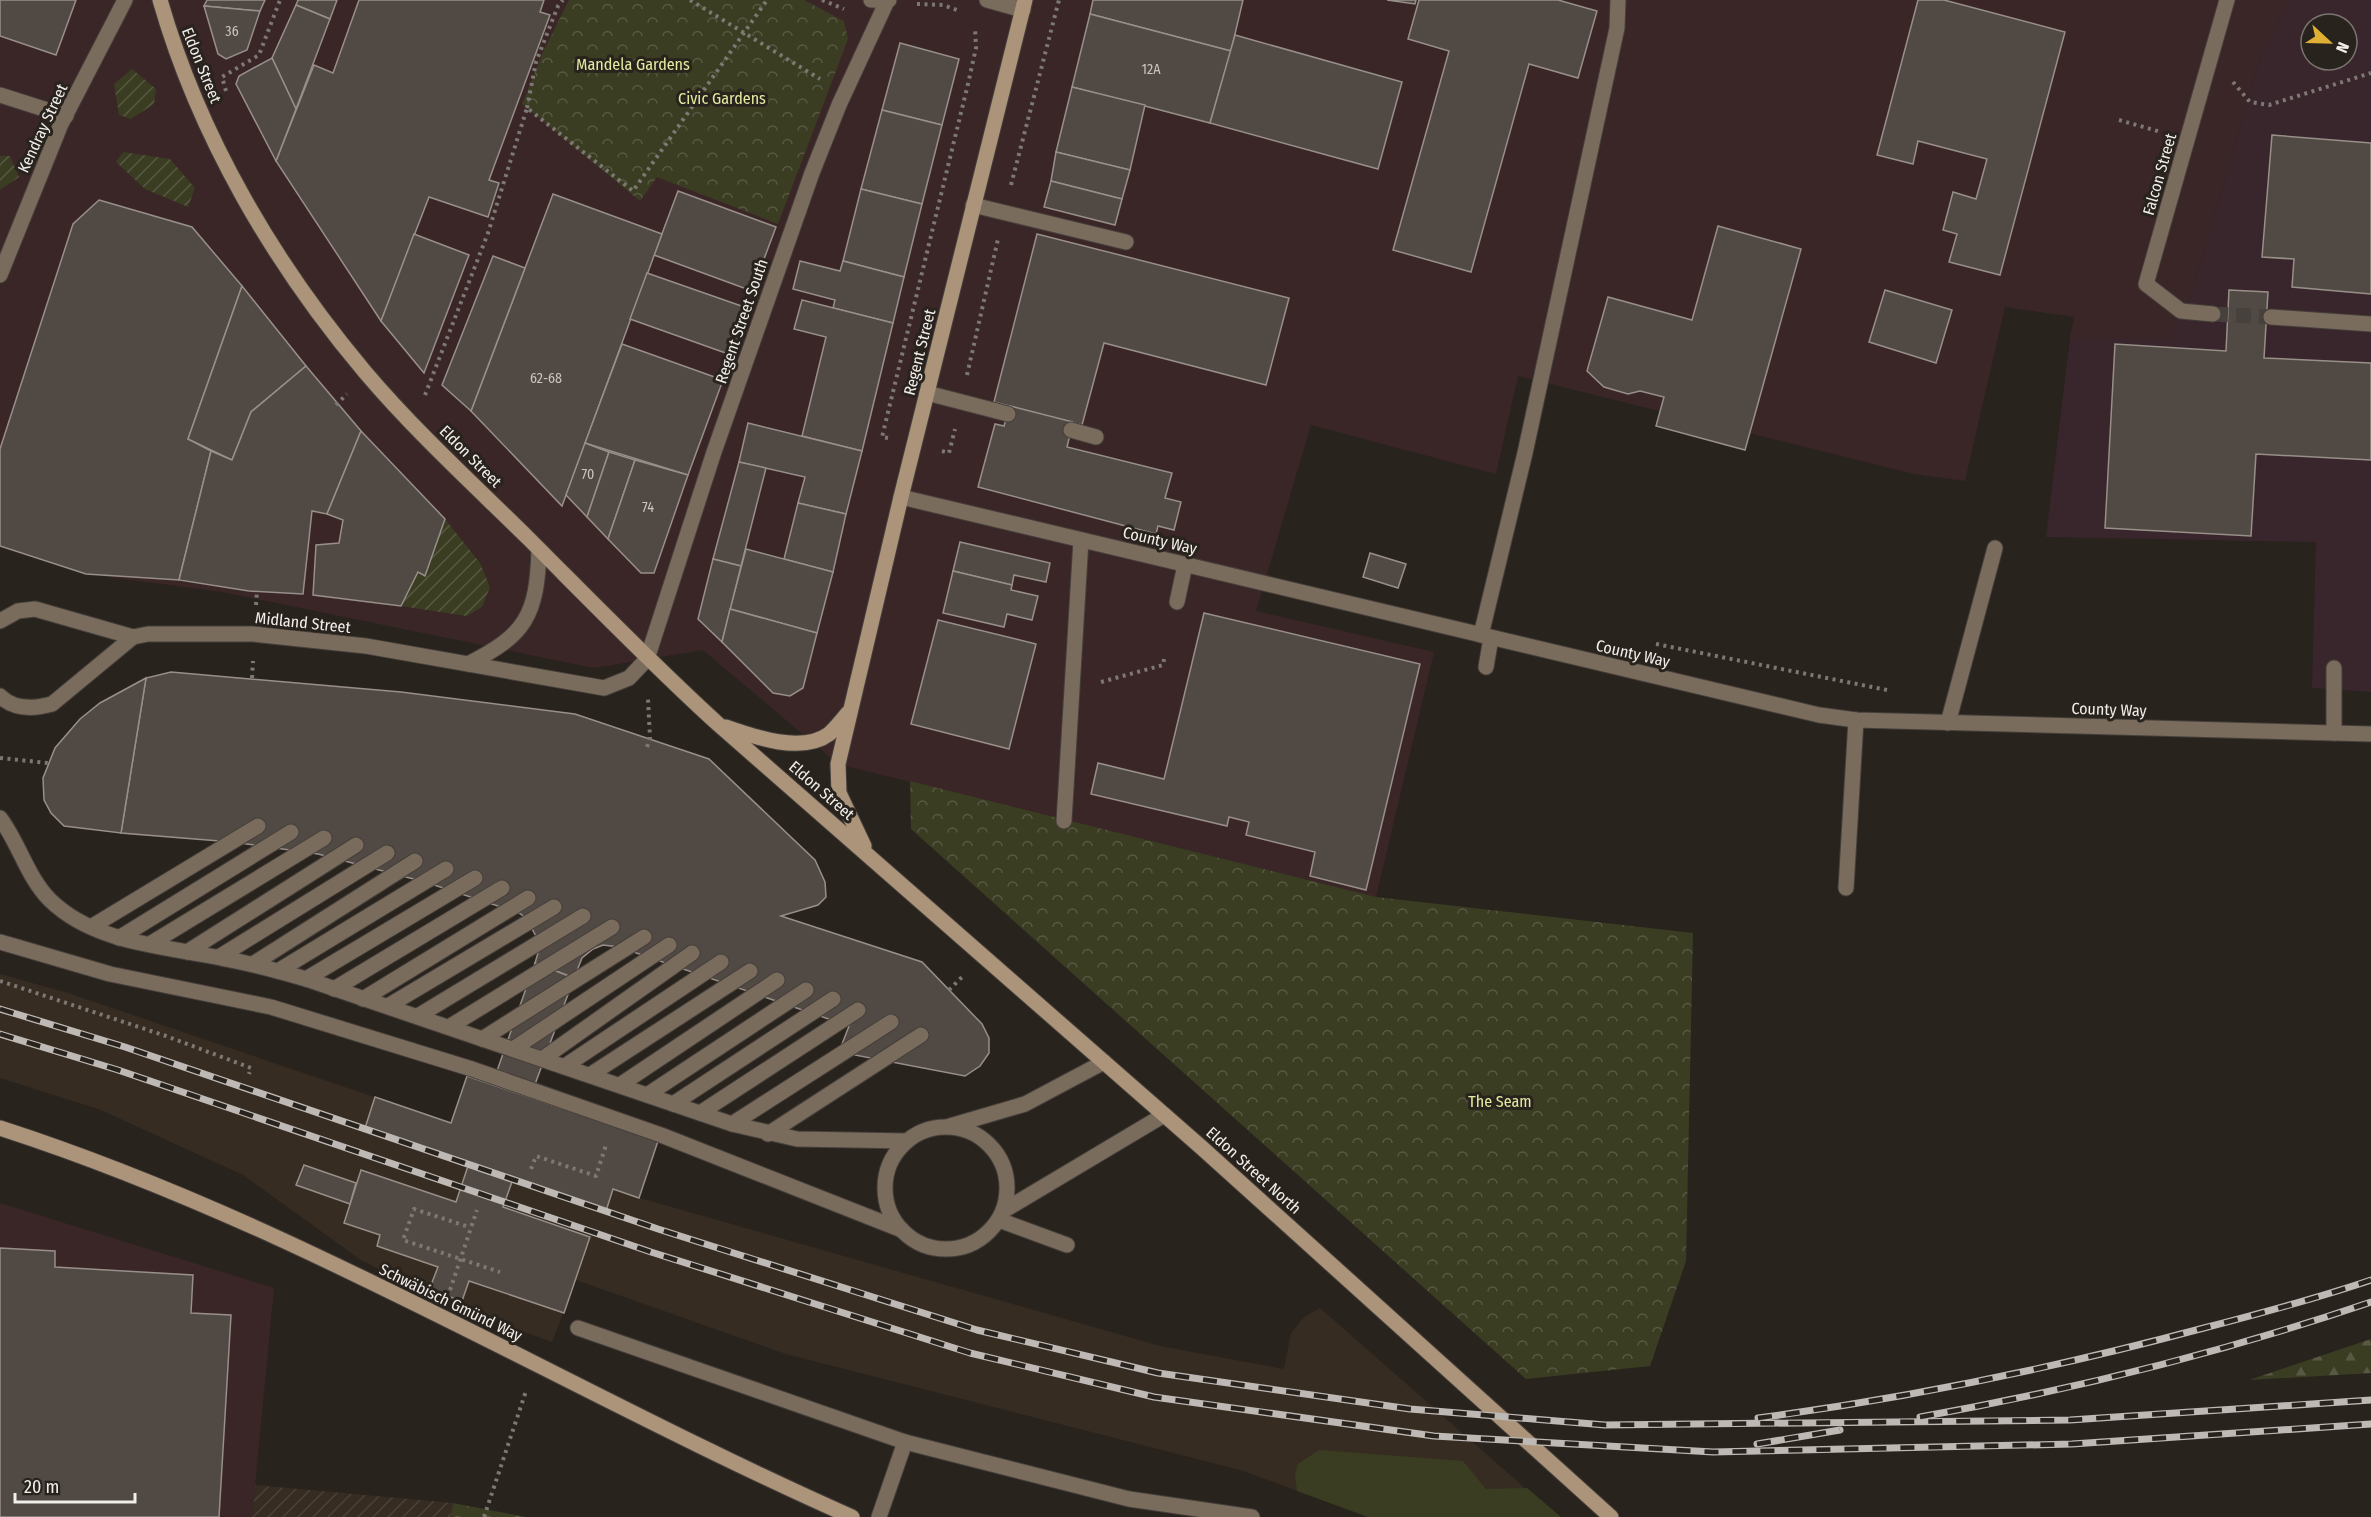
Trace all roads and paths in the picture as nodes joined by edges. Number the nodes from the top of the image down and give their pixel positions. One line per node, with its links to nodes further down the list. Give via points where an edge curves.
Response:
1 (125, 0): 20 (street, Kendray Street)
2 (160, 0): 31 (street, Eldon Street, via 175,54 255,220 343,345)
3 (280, 0): 15 (path, via 259,55)
4 (564, 0): 19 (path, via 536,62)
5 (690, 0): 13 (path)
6 (767, 0): 13 (path)
7 (871, 0): 11 (street)
8 (987, 0): 12 (street)
9 (1618, 0): 42 (street, via 1613,48)
10 (2227, 0): 22 (street, Falcon Street)
11 (888, 1): 17 (street, Regent Street South)
12 (1024, 5): 23 (street, Regent Street)
13 (744, 33): 17 (path); 19 (path, via 633,191)
14 (2371, 73): 16 (path, via 2269,105 2250,102)
15 (222, 77)
16 (2231, 80)
17 (844, 93): 44 (street, Regent Street South, via 762,311)
18 (0, 95): 20 (street)
19 (527, 108): 31 (path, via 488,233)
20 (64, 120): 25 (street, Kendray Street)
21 (2118, 120): 22 (path)
22 (2187, 140): 26 (street, Falcon Street, via 2146,284 2181,311)
23 (973, 206): 24 (street); 29 (street, Regent Street)
24 (1126, 242)
25 (0, 275)
26 (2213, 314)
27 (2271, 317): 28 (street)
28 (2371, 324)
29 (927, 393): 30 (street); 34 (street, Regent Street)
30 (1008, 414)
31 (414, 424): 37 (street, Eldon Street)
32 (1071, 430): 33 (street)
33 (1096, 437)
34 (901, 497): 35 (street, County Way); 52 (street, Regent Street)
35 (1081, 540): 38 (street, County Way); 49 (street)
36 (1995, 548): 54 (street)
37 (539, 550): 44 (street, Eldon Street); 46 (street, via 538,585 526,621 500,648)
38 (1185, 565): 39 (street); 42 (street, County Way)
39 (1177, 602)
40 (0, 621): 41 (street, Midland Street, via 18,611 35,609)
41 (133, 637): 46 (street, Midland Street, via 253,634 366,646); 51 (street, via 52,704 20,707)
42 (1486, 637): 47 (street); 53 (street, County Way, via 1819,715)
43 (1653, 643): 50 (path)
44 (647, 659): 46 (street, Midland Street, via 629,678 604,688); 55 (street, Eldon Street); 58 (path)
45 (1164, 659): 49 (path, via 1163,665)
46 (468, 664)
47 (1486, 667)
48 (2334, 668): 56 (street)
49 (1072, 690): 62 (street)
50 (1889, 690)
51 (0, 696)
52 (849, 712): 55 (street, via 827,735 798,743 766,741); 68 (street, Regent Street, via 838,764 839,793)
53 (1856, 720): 54 (street, County Way); 73 (street)
54 (1948, 723): 56 (street, County Way)
55 (718, 724): 68 (street, Eldon Street)
56 (2334, 733): 57 (street, County Way)
57 (2371, 734)
58 (647, 747)
59 (0, 758): 60 (path)
60 (48, 763)
61 (0, 818): 77 (street, via 49,899)
62 (1064, 821)
63 (258, 826): 77 (street)
64 (291, 832): 80 (street)
65 (324, 838): 82 (street)
66 (356, 845): 84 (street)
67 (387, 853): 86 (street)
68 (868, 854): 107 (street, Eldon Street North)
69 (415, 861): 88 (street)
70 (446, 869): 89 (street)
71 (475, 878): 91 (street)
72 (502, 888): 94 (street)
73 (1846, 888)
74 (528, 898): 96 (street)
75 (555, 907): 98 (street)
76 (583, 916): 100 (street)
77 (92, 927): 80 (street)
78 (612, 927): 102 (street)
79 (644, 937): 104 (street)
80 (119, 938): 82 (street)
81 (0, 942): 128 (street, via 110,974 271,1007 472,1069 661,1135)
82 (150, 944): 84 (street)
83 (669, 945): 105 (street)
84 (187, 952): 86 (street)
85 (692, 952): 106 (street)
86 (219, 957): 88 (street)
87 (721, 962): 108 (street)
88 (253, 964): 89 (street)
89 (278, 971): 91 (street)
90 (750, 971): 110 (street)
91 (306, 979): 94 (street)
92 (777, 980): 111 (street)
93 (0, 981): 109 (path, via 230,1060 251,1068)
94 (334, 989): 96 (street)
95 (806, 990): 112 (street)
96 (363, 999): 98 (street)
97 (833, 999): 113 (street)
98 (388, 1006): 100 (street)
99 (858, 1010): 114 (street)
100 (418, 1016): 102 (street)
101 (891, 1022): 116 (street)
102 (449, 1027): 104 (street)
103 (921, 1035): 120 (street)
104 (482, 1039): 105 (street)
105 (513, 1049): 106 (street)
106 (542, 1059): 108 (street)
107 (1104, 1062): 115 (street, Eldon Street North); 117 (street, via 1025,1104)
108 (565, 1066): 110 (street)
109 (249, 1074)
110 (590, 1075): 111 (street)
111 (620, 1085): 112 (street)
112 (647, 1095): 113 (street)
113 (674, 1104): 114 (street)
114 (700, 1113): 116 (street)
115 (1164, 1115): 126 (street); 140 (street, Eldon Street North)
116 (732, 1124): 120 (street)
117 (944, 1127): 123 (street, via 924,1131); 126 (street, via 973,1134 996,1153 1005,1171 1008,1191)
118 (0, 1128): 121 (street, Schwäbisch Gmünd Way)
119 (0, 1134): 121 (street, Schwäbisch Gmünd Way)
120 (768, 1134): 123 (street, via 797,1139)
121 (26, 1136): 132 (street, Schwäbisch Gmünd Way, via 232,1218)
122 (596, 1141): 124 (path, via 606,1145 596,1176 536,1156)
123 (908, 1141): 128 (street, via 894,1156 887,1175 886,1195 891,1214)
124 (531, 1169)
125 (477, 1210): 130 (path)
126 (1001, 1215): 128 (street, via 987,1234 953,1249 917,1242); 129 (street)
127 (466, 1226): 130 (path, via 414,1209 403,1240)
128 (902, 1230)
129 (1067, 1245)
130 (461, 1259): 131 (path); 132 (path)
131 (500, 1272)
132 (442, 1317): 134 (street, Schwäbisch Gmünd Way)
133 (578, 1328): 135 (street)
134 (536, 1365): 136 (path); 137 (street, Schwäbisch Gmünd Way)
135 (905, 1442): 138 (street); 139 (street, via 1130,1499)
136 (484, 1517)
137 (852, 1517)
138 (879, 1517)
139 (1252, 1517)
140 (1611, 1517)

